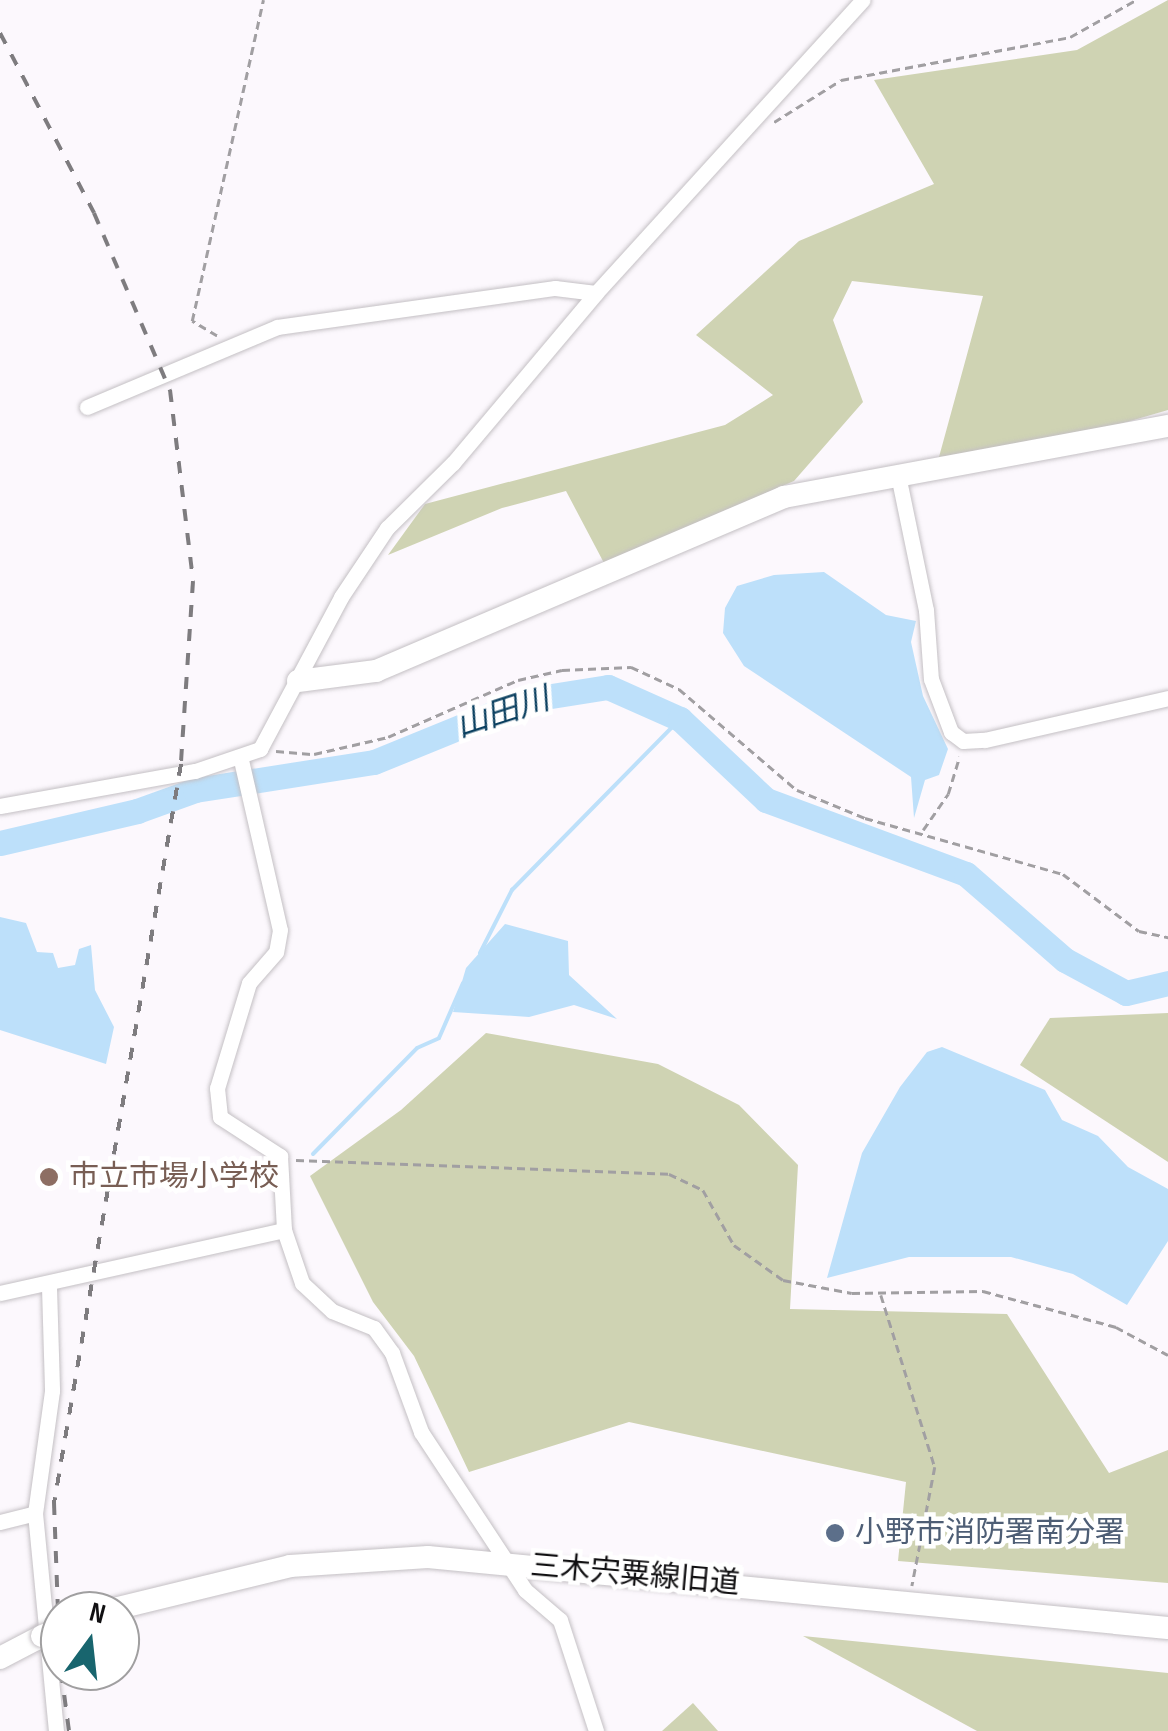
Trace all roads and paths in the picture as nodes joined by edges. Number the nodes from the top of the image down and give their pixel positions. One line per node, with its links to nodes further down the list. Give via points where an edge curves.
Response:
1 (263, 0): 6 (path, via 192,321 209,335)
2 (864, 0): 4 (street)
3 (1136, 0): 4 (path, via 1070,37 841,80 799,111)
4 (747, 127): 5 (street)
5 (596, 293): 6 (street, via 555,288 277,328); 10 (street, via 453,463 388,528 341,597)
6 (241, 339): 7 (street, via 201,364)
7 (88, 407)
8 (1168, 426): 9 (street)
9 (898, 476): 10 (street, via 784,497 376,672); 12 (street, via 926,610 932,678 951,732)
10 (298, 682): 13 (street)
11 (1168, 698): 12 (street)
12 (963, 741): 16 (path, via 948,794)
13 (260, 750): 14 (street); 16 (path, via 314,754 388,737 518,680 630,667 680,690 797,790 865,818)
14 (241, 760): 15 (street); 18 (street, via 280,930 276,952 249,983 217,1088 218,1106 220,1116)
15 (0, 806)
16 (922, 831): 17 (path, via 1063,874 1139,931)
17 (1168, 936)
18 (280, 1156): 19 (street); 22 (path, via 308,1163 669,1174 703,1190 734,1245 763,1269 804,1288)
19 (284, 1230): 20 (street); 26 (street, via 302,1283 332,1311 374,1328 392,1353 421,1432)
20 (49, 1287): 21 (street); 24 (street, via 52,1392)
21 (0, 1294)
22 (880, 1294): 23 (path, via 983,1291 1116,1326); 27 (path, via 934,1468)
23 (1168, 1355)
24 (34, 1513): 25 (street); 32 (street)
25 (0, 1522)
26 (506, 1562): 27 (street, 三木宍粟線旧道); 28 (street, 三木宍粟線旧道, via 428,1557 290,1566); 33 (street, via 560,1620)
27 (909, 1600): 29 (street, 三木宍粟線旧道)
28 (140, 1603)
29 (1168, 1628)
30 (40, 1638): 31 (street)
31 (0, 1658)
32 (56, 1731)
33 (596, 1731)

